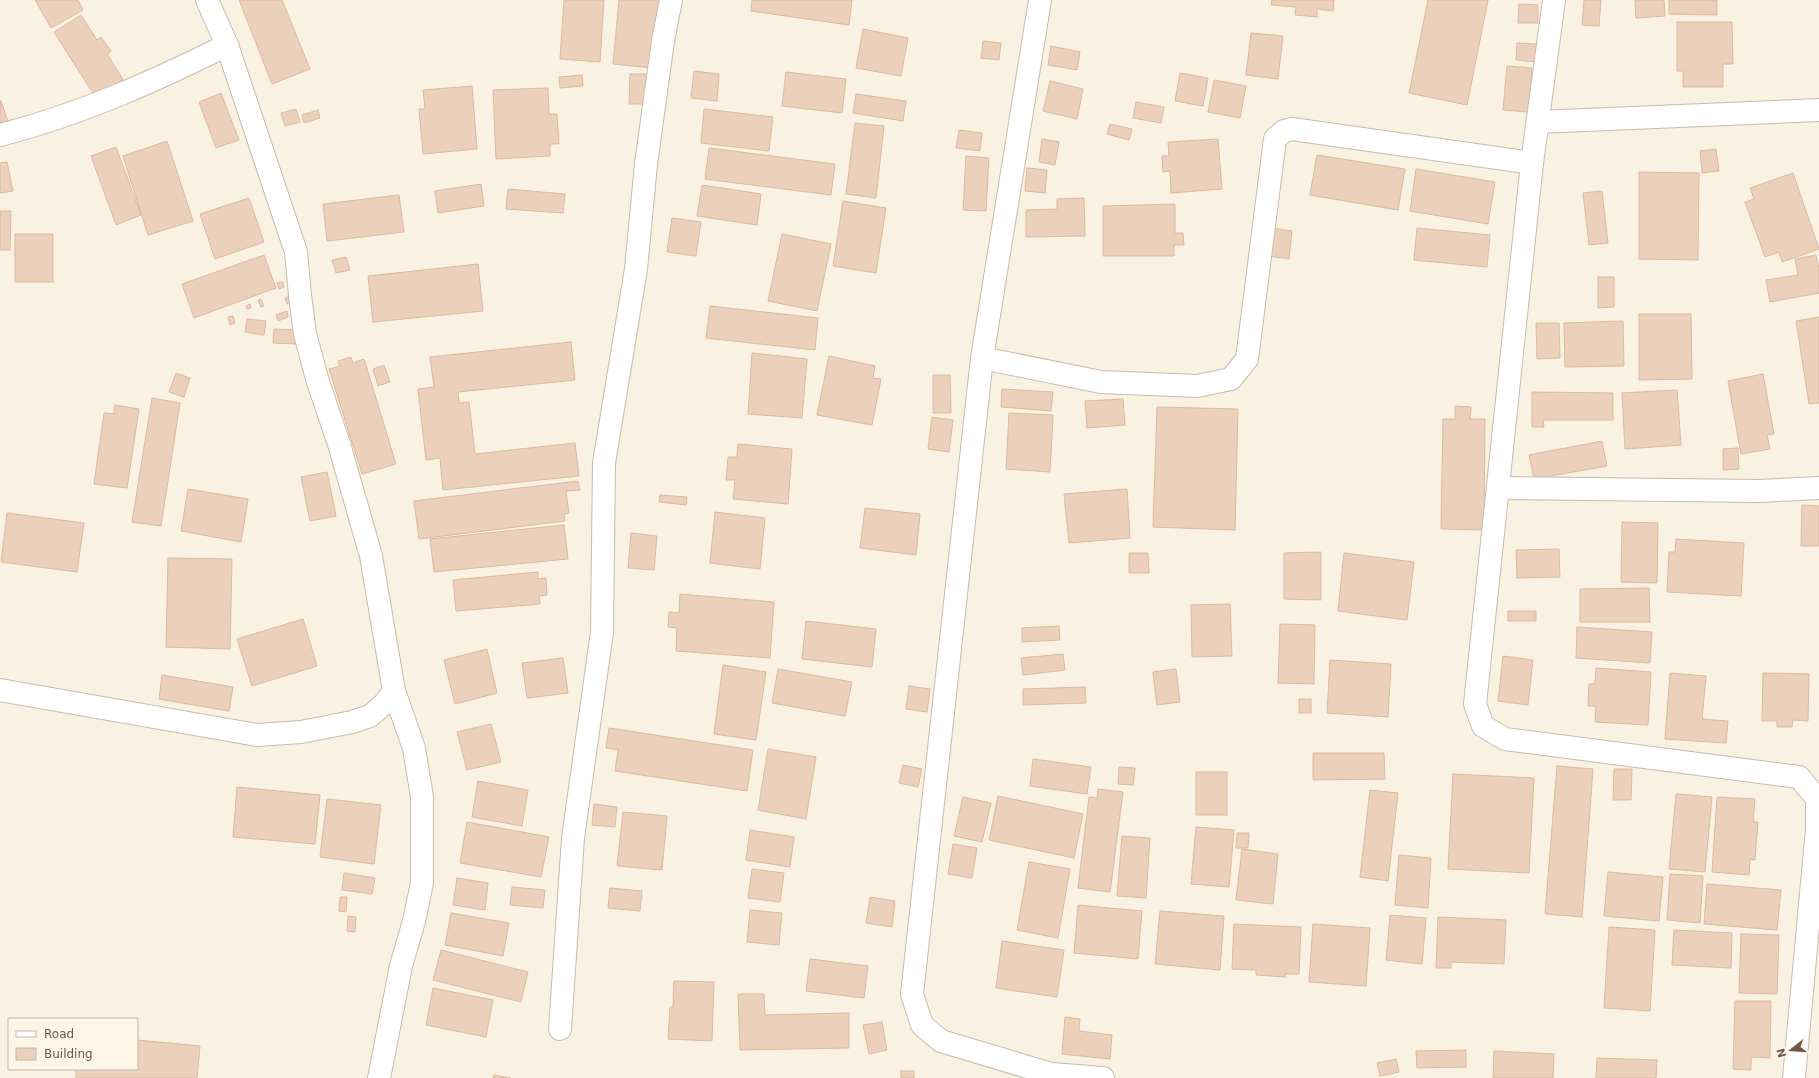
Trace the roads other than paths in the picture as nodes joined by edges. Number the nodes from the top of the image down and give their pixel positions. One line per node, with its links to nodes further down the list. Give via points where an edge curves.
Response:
1 (207, 0): 5 (street)
2 (671, 0): 15 (street, via 646,164 636,268 604,463 602,632 574,838)
3 (1040, 0): 10 (street)
4 (1554, 0): 7 (street)
5 (227, 45): 8 (street, via 115,96 31,127); 14 (street, via 296,252 306,334 371,556)
6 (1819, 110): 7 (street)
7 (1538, 122): 9 (street)
8 (0, 135)
9 (1532, 163): 10 (street, via 1292,129 1284,131 1275,139 1247,359 1231,379 1197,386 1101,382); 11 (street)
10 (982, 358): 16 (street, via 912,994 922,1025 941,1041)
11 (1498, 488): 12 (street, via 1751,491); 19 (street, via 1475,704 1483,726 1506,739 1799,777 1817,799 1817,829)
12 (1819, 488)
13 (0, 690): 14 (street, via 257,735 301,732 352,722 370,716)
14 (394, 691): 17 (street, via 414,748 422,797 422,883 401,966)
15 (560, 1028)
16 (1051, 1076): 18 (street)
17 (379, 1078)
18 (1103, 1078)
19 (1794, 1078)

